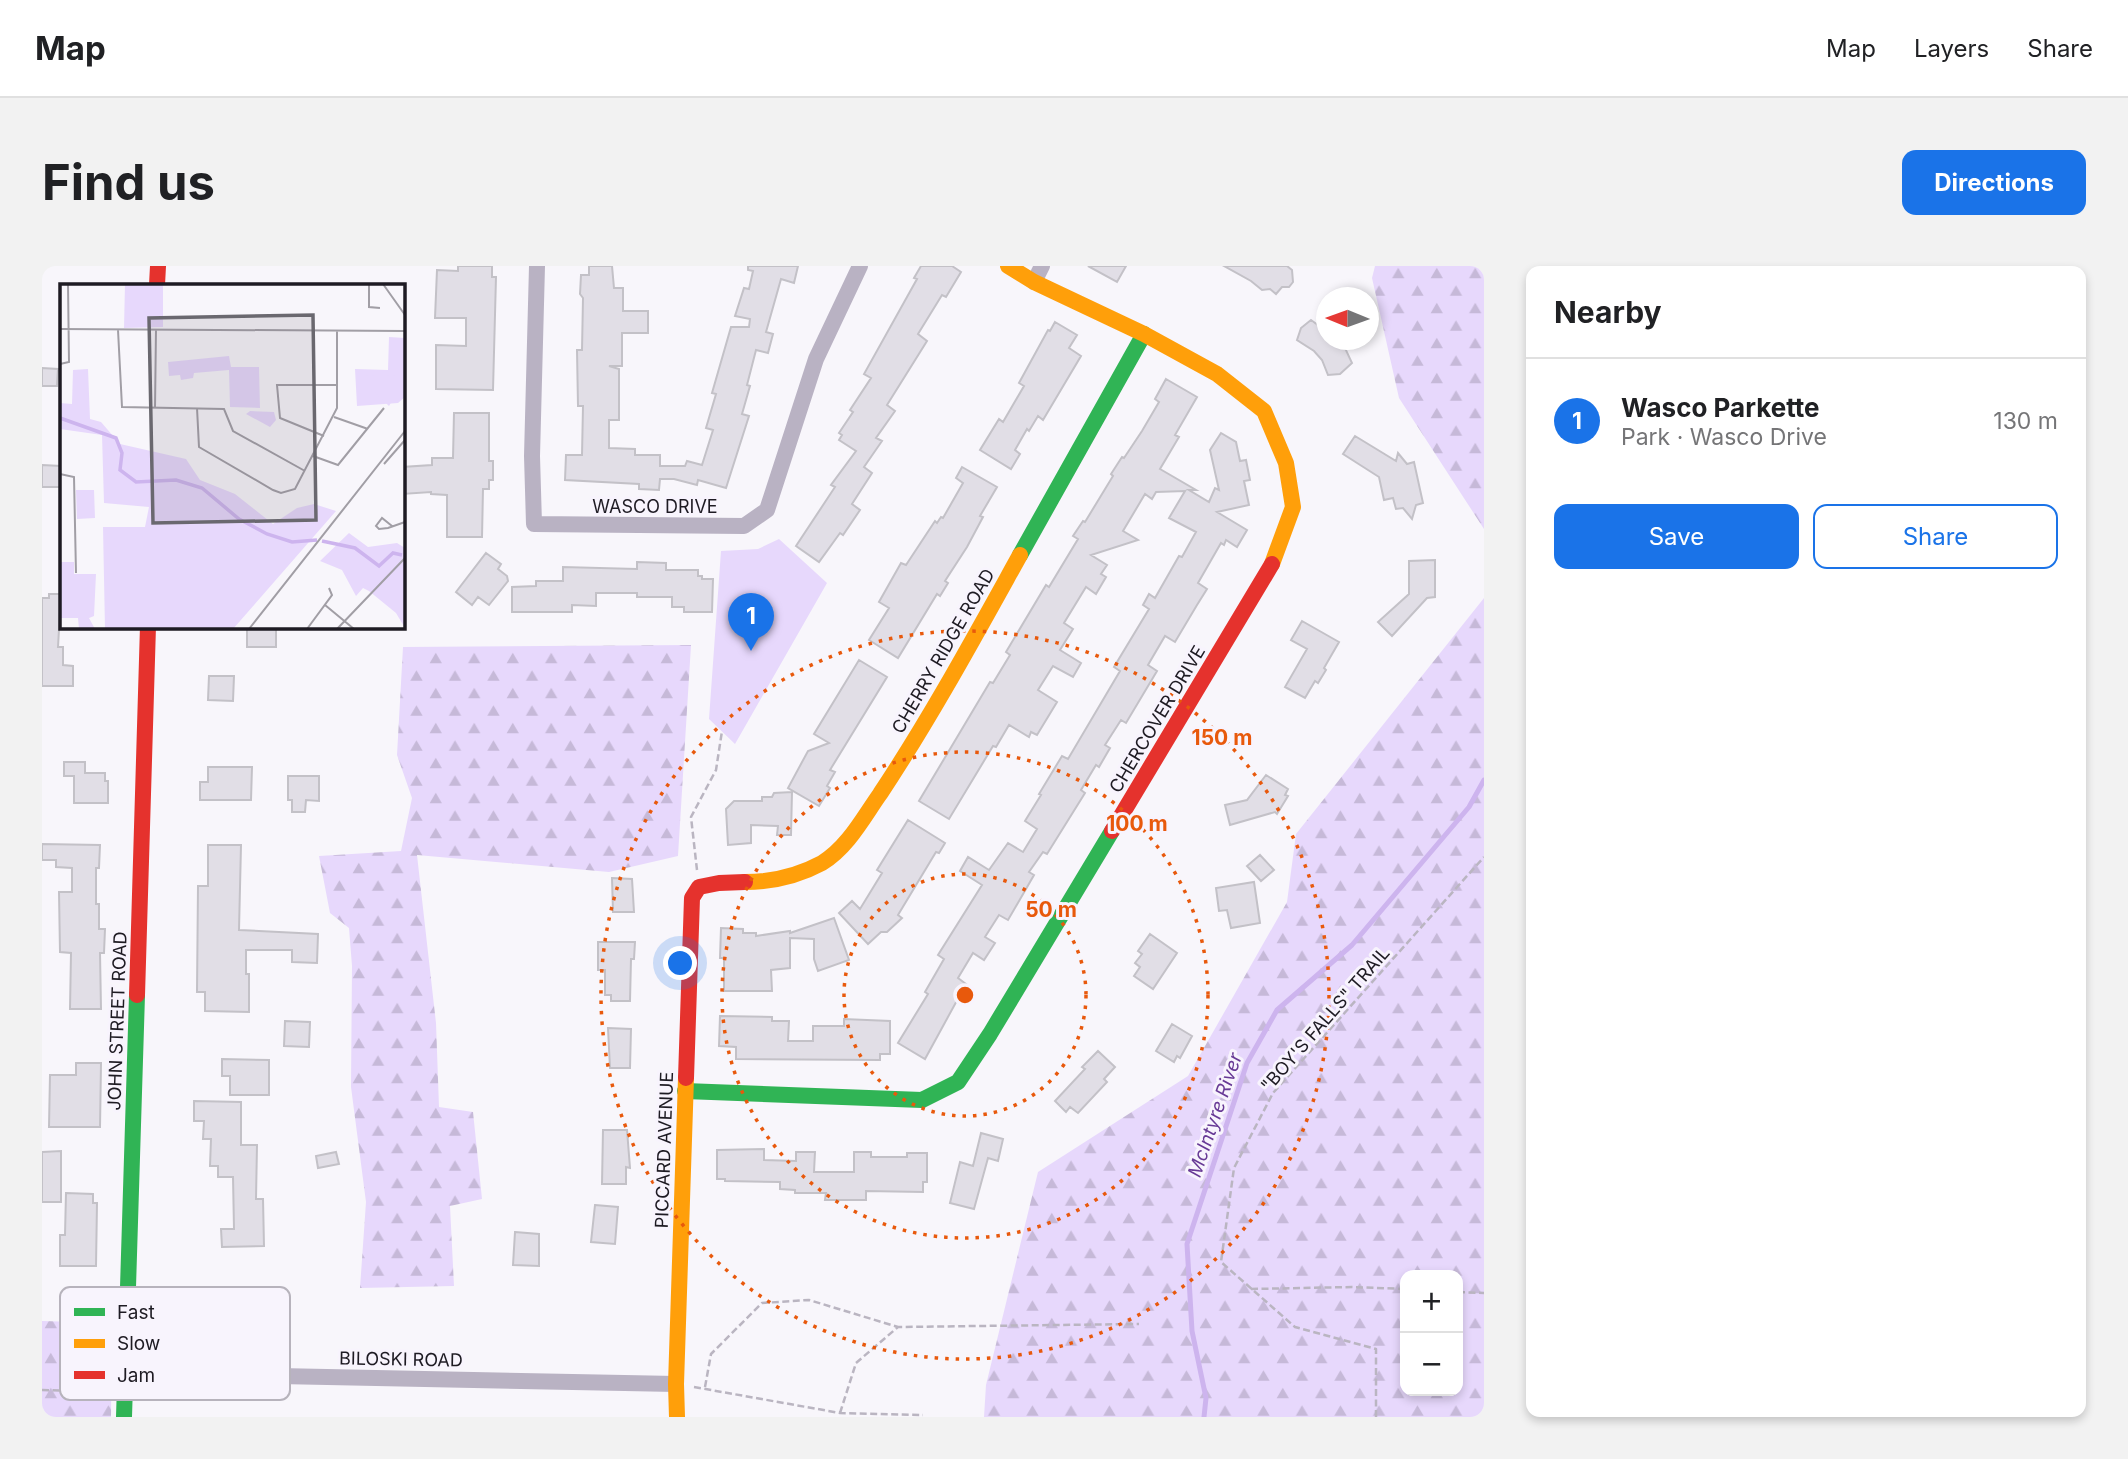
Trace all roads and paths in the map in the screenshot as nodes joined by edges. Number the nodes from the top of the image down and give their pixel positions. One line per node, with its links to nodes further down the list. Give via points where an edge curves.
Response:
1 (158, 266): 7 (street)
2 (537, 266): 3 (street, WASCO DRIVE, via 534,524 744,526 767,510 816,359)
3 (860, 266)
4 (1008, 266): 6 (street, CHERCOVER DRIVE)
5 (1042, 266): 6 (street)
6 (1034, 282): 8 (street, CHERCOVER DRIVE)
7 (158, 284)
8 (1144, 334): 12 (street, CHERRY RIDGE ROAD, via 916,740 847,842 823,862 797,874 770,882); 13 (street, CHERCOVER DRIVE, via 1217,374 1264,411 1286,463 1293,506 1270,569 990,1034 958,1082 922,1100)
9 (148, 628): 14 (street, JOHN STREET ROAD)
10 (722, 731): 12 (path, via 716,771 691,817)
11 (1484, 857): 15 (path, "BOY'S FALLS" TRAIL, via 1273,1093 1234,1168 1221,1262)
12 (698, 887): 13 (street, PICCARD AVENUE, via 692,898)
13 (685, 1091): 22 (street, PICCARD AVENUE)
14 (129, 1287)
15 (1251, 1289): 16 (path); 29 (path, "BOY'S FALLS" TRAIL, via 1295,1327 1376,1349)
16 (1400, 1290)
17 (1463, 1292): 18 (path)
18 (1484, 1293)
19 (1139, 1324): 20 (path)
20 (898, 1327): 23 (path, via 809,1300 762,1303 711,1354); 26 (path, via 856,1363)
21 (290, 1376): 22 (street, BILOSKI ROAD)
22 (676, 1384): 23 (path); 28 (street, PICCARD AVENUE)
23 (705, 1388): 26 (path)
24 (42, 1390): 25 (path)
25 (60, 1391)
26 (839, 1413): 27 (path)
27 (923, 1415)
28 (677, 1417)
29 (1376, 1417)

